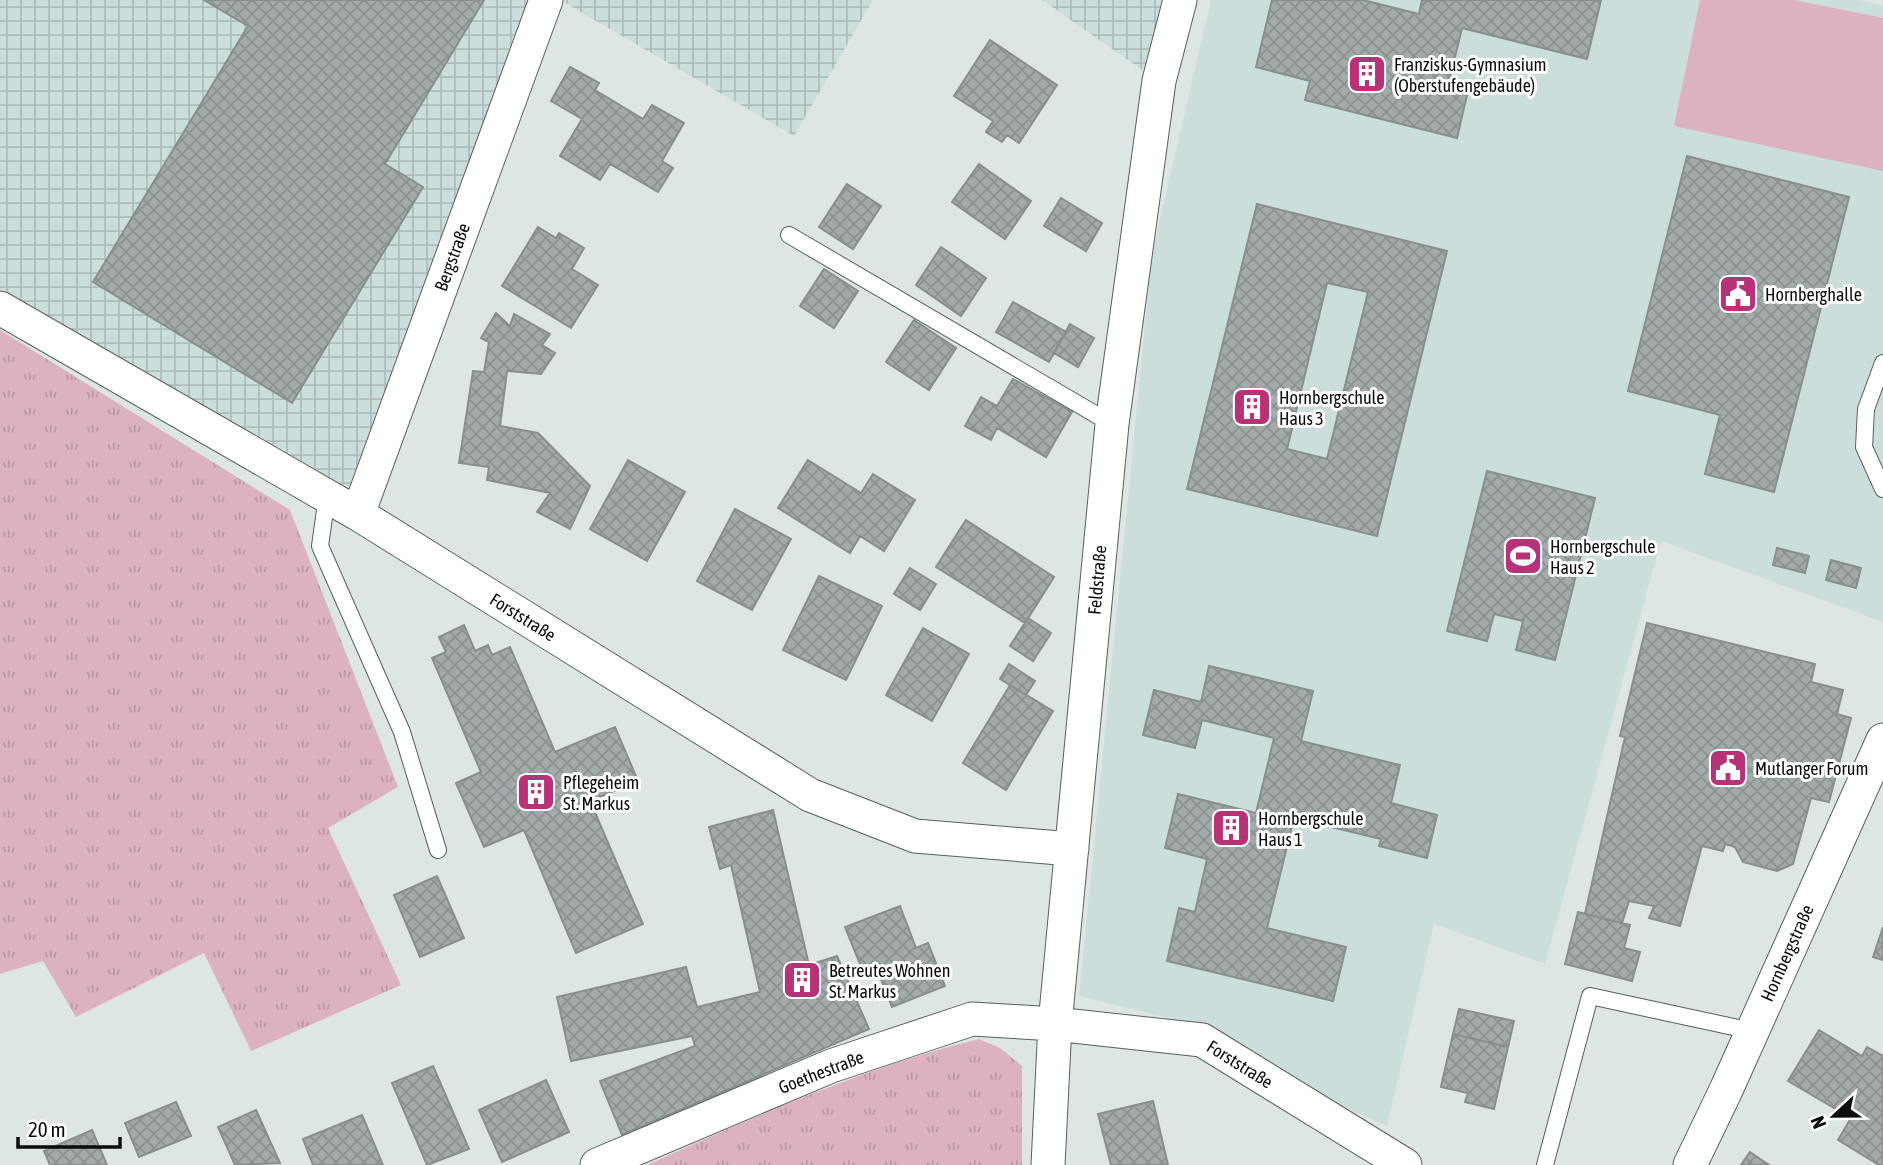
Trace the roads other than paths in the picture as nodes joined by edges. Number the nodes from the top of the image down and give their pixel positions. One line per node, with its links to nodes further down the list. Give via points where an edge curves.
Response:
1 (546, 0): 11 (street, Bergstraße)
2 (1180, 0): 8 (street, Feldstraße, via 1158,81)
3 (789, 235): 8 (lane)
4 (5, 310): 10 (street, Forststraße)
5 (1883, 363): 6 (lane)
6 (1876, 383): 7 (lane); 9 (lane, via 1866,408 1864,447)
7 (1883, 401)
8 (1112, 424): 13 (street, Feldstraße)
9 (1883, 489)
10 (327, 496): 11 (street, Forststraße); 14 (lane, via 320,546 402,732)
11 (358, 514): 13 (street, Forststraße, via 810,795 915,836)
12 (1883, 740): 16 (street, Hornbergstraße)
13 (1072, 849): 15 (street, Feldstraße)
14 (438, 850)
15 (1055, 1024): 17 (street, Goethestraße, via 972,1019 831,1066); 18 (street, Feldstraße); 19 (street, Forststraße, via 1202,1040)
16 (1752, 1031): 20 (lane, via 1590,996); 21 (street, Hornbergstraße)
17 (597, 1165)
18 (1048, 1165)
19 (1405, 1165)
20 (1545, 1165)
21 (1690, 1165)

